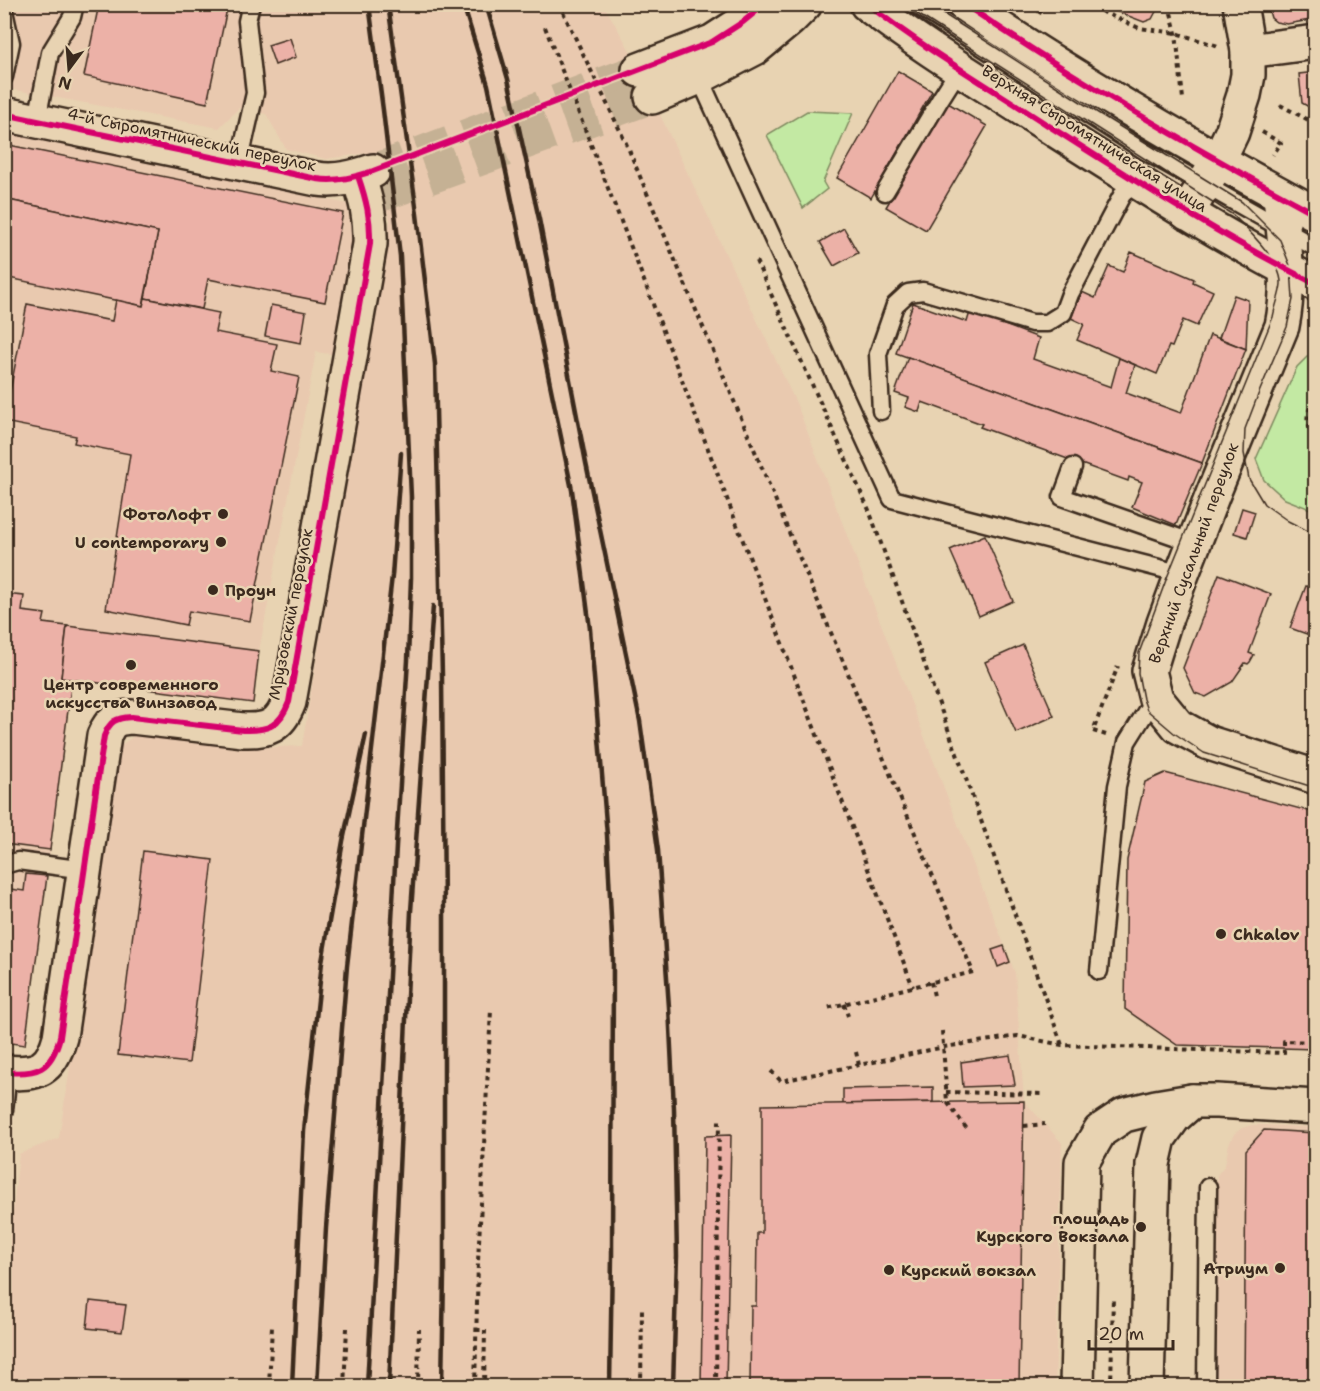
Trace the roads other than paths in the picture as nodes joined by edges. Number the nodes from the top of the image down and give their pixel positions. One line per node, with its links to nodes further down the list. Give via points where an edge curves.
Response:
1 (75, 4): 16 (lane, via 72,17 50,53)
2 (251, 4): 17 (lane, via 247,21 255,93)
3 (765, 4): 14 (street, via 645,83)
4 (805, 4): 14 (street, via 755,48)
5 (867, 4): 12 (street, Верхняя Сыромятническая улица)
6 (915, 4): 18 (lane, via 1145,151)
7 (964, 4): 18 (street, via 1093,88)
8 (1240, 4): 11 (street)
9 (4, 11): 13 (lane, via 11,43)
10 (1316, 42): 11 (street)
11 (1233, 49): 18 (street, via 1248,75 1233,132)
12 (960, 68): 19 (street, Верхняя Сыромятническая улица); 21 (lane)
13 (4, 77)
14 (699, 77): 31 (lane, via 892,499)
15 (4, 114): 16 (street, 4-й Сыромятнический переулок)
16 (37, 120): 17 (street, 4-й Сыромятнический переулок)
17 (239, 163): 20 (street, 4-й Сыромятнический переулок)
18 (1211, 172): 22 (street); 23 (street); 25 (lane)
19 (1131, 178): 23 (street, Верхняя Сыромятническая улица); 28 (lane, via 1063,313 1047,323 1032,323 923,291 908,293 895,305 878,354)
20 (370, 185): 35 (street, Мрузовский переулок, via 370,244 285,713 267,729 256,731 132,717 116,719 104,736)
21 (885, 192)
22 (1280, 195): 24 (street); 26 (street, Верхний Сусальный переулок)
23 (1186, 213): 26 (street, Верхняя Сыромятническая улица)
24 (1316, 214)
25 (1316, 248)
26 (1287, 269): 27 (street, Верхняя Сыромятническая улица); 30 (street, Верхний Сусальный переулок, via 1282,326)
27 (1316, 284)
28 (881, 411)
29 (1073, 467): 30 (lane, via 1062,497)
30 (1194, 543): 31 (street, Верхний Сусальный переулок)
31 (1182, 574): 32 (street, Верхний Сусальный переулок, via 1149,671)
32 (1156, 699): 33 (street, Верхний Сусальный переулок, via 1178,726 1209,743); 36 (lane, via 1127,742 1117,786)
33 (1316, 777)
34 (4, 865): 35 (lane, via 18,861)
35 (85, 870): 37 (street, Мрузовский переулок, via 56,1050 50,1062 41,1068)
36 (1099, 971)
37 (6, 1072): 40 (lane)
38 (1192, 1101): 39 (street); 42 (street, via 1124,1115 1100,1131 1083,1162); 43 (street, via 1159,1138 1153,1164)
39 (1316, 1107)
40 (4, 1110)
41 (1208, 1187): 44 (lane)
42 (1077, 1386)
43 (1147, 1386)
44 (1206, 1386)

